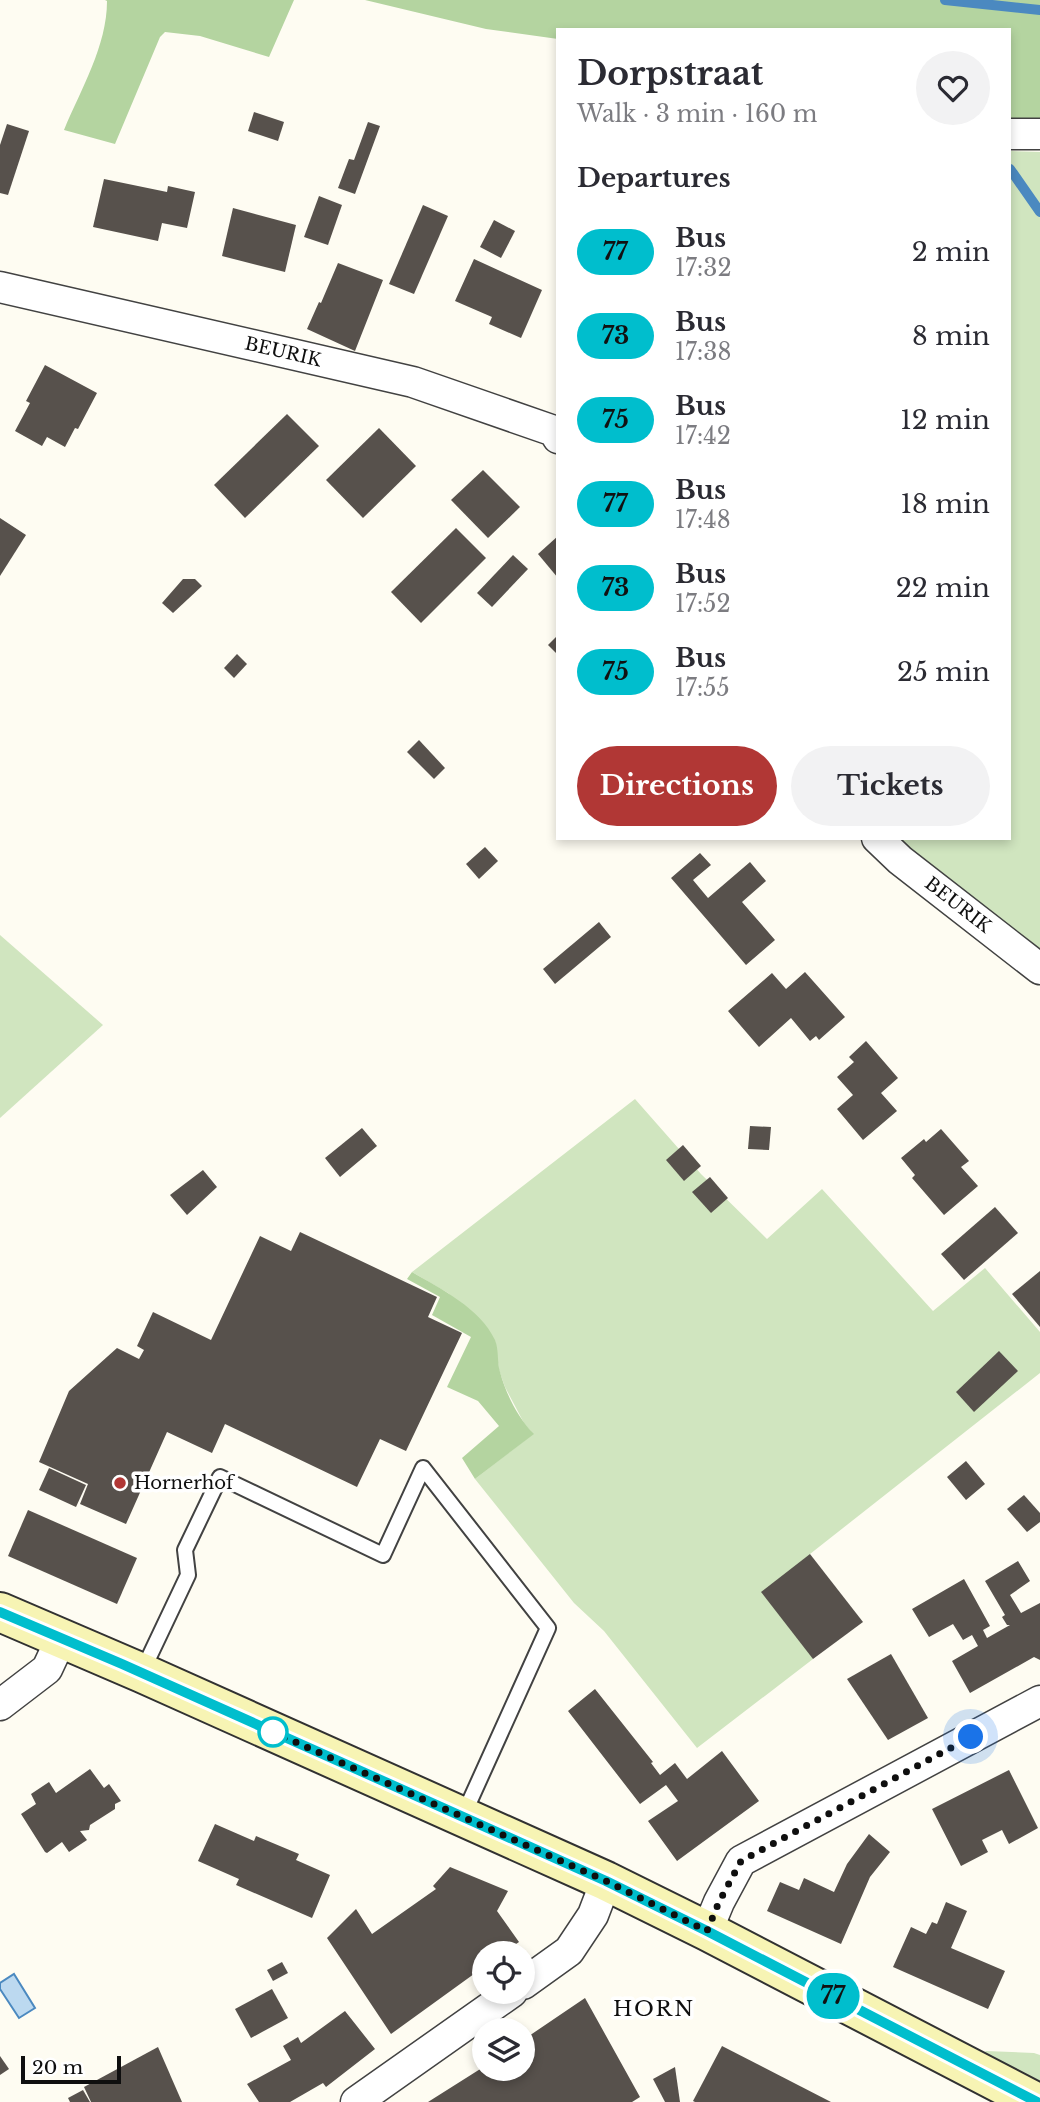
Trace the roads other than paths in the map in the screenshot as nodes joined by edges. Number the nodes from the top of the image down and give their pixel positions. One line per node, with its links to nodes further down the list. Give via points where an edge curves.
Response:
1 (1011, 134): 2 (street)
2 (1040, 134)
3 (0, 287): 4 (street, BEURIK, via 412,382)
4 (556, 431)
5 (879, 840): 6 (street, BEURIK)
6 (1040, 969)
7 (0, 1612): 8 (main road)
8 (54, 1653): 9 (main road); 11 (street)
9 (142, 1673): 12 (main road); 12 (lane, via 188,1575 185,1550 220,1478 383,1555 423,1468 548,1628)
10 (1040, 1700): 14 (street, via 741,1861)
11 (0, 1705)
12 (463, 1817): 13 (main road)
13 (606, 1881): 14 (main road); 15 (street, via 593,1915 569,1951)
14 (707, 1931): 18 (main road)
15 (535, 1975)
16 (495, 2004): 17 (street)
17 (356, 2102)
18 (1037, 2102)

